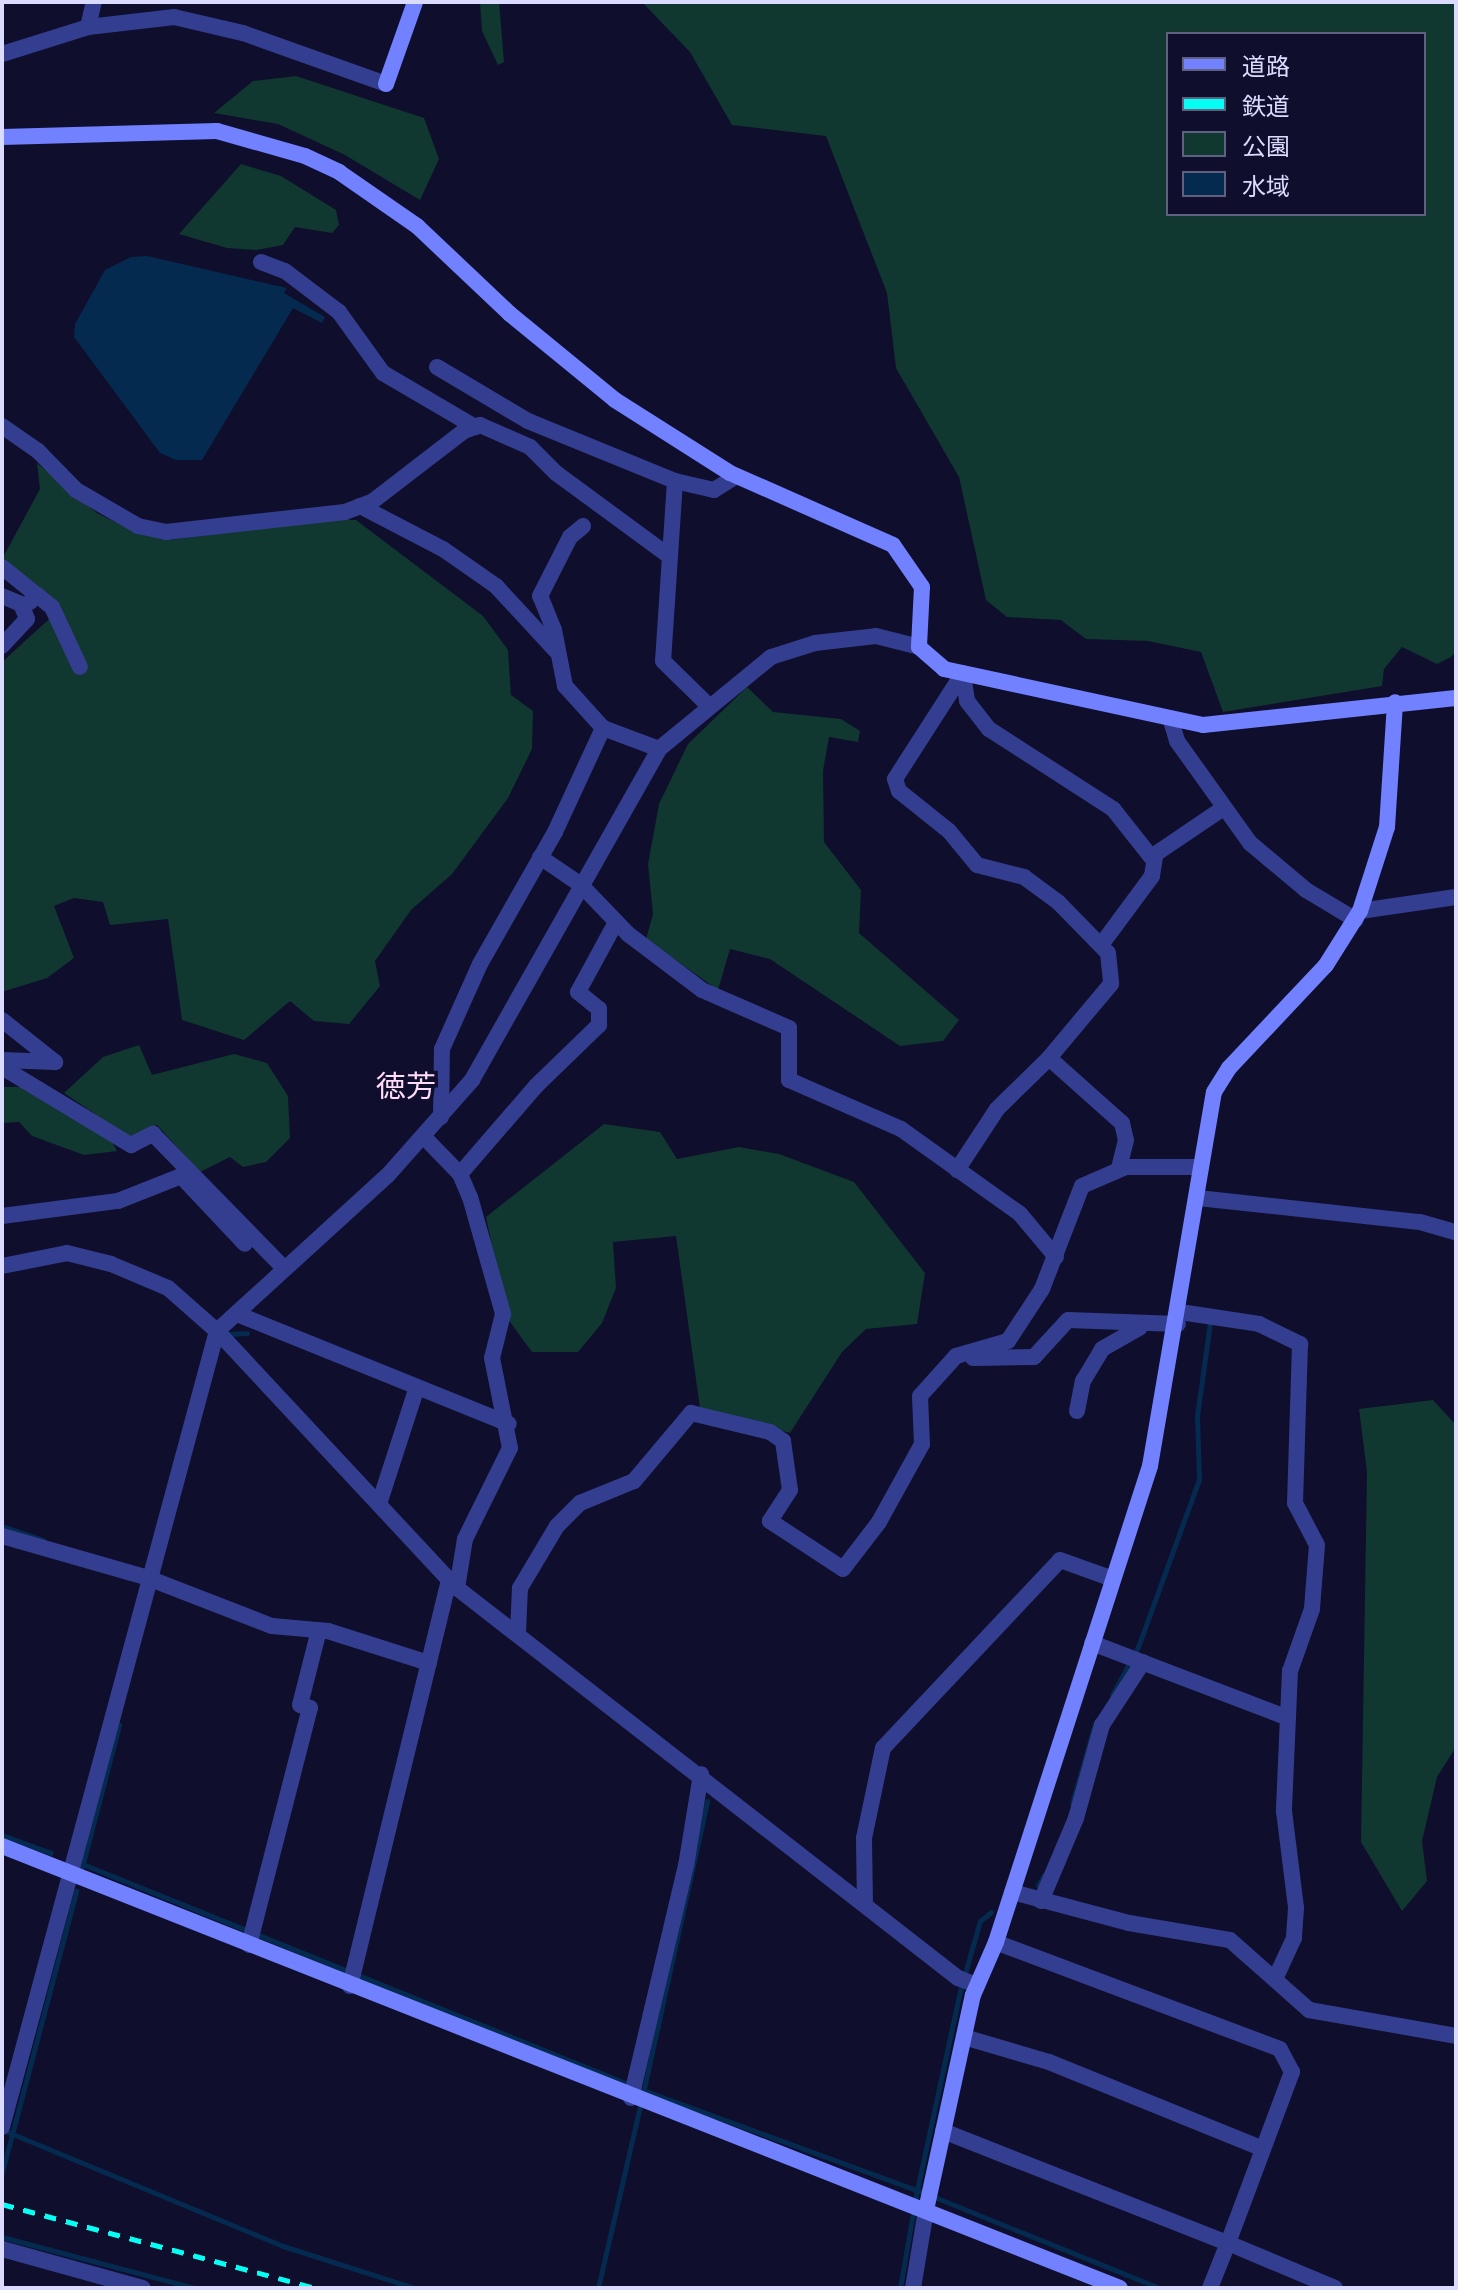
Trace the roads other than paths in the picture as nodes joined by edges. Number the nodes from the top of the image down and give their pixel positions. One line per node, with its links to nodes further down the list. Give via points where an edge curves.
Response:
1 (94, 2): 3 (street)
2 (415, 2): 3 (street, via 386,84 206,22 174,17)
3 (88, 27): 4 (street)
4 (2, 54)
5 (2, 137): 10 (street, via 217,131 305,156 339,172 417,226 510,314 615,400)
6 (261, 262): 9 (street, via 285,271 339,312 383,373)
7 (437, 367): 11 (street, via 528,421)
8 (2, 426): 12 (street, via 38,451 76,490 152,529 229,527)
9 (475, 427): 12 (street); 14 (street, via 494,429 530,447 556,473)
10 (736, 476): 11 (street, via 714,490); 20 (street, via 893,545 922,587)
11 (675, 481): 14 (street)
12 (360, 506): 21 (street, via 443,549 496,586)
13 (583, 526): 21 (street, via 570,537 540,596)
14 (669, 556): 26 (street, via 663,661)
15 (2, 567): 16 (street)
16 (37, 595): 18 (street); 22 (street, via 52,607)
17 (2, 596): 18 (street)
18 (25, 609): 19 (street, via 25,626)
19 (2, 646)
20 (919, 647): 23 (street, via 944,669); 26 (street, via 876,636 815,643 771,657)
21 (557, 652): 28 (street, via 565,686)
22 (80, 667)
23 (963, 673): 27 (street); 32 (street, via 967,701 989,729 1113,809); 37 (street, via 897,771 899,791 949,831 977,865 1024,877)
24 (1456, 698): 25 (street)
25 (1395, 702): 27 (street, via 1240,723); 35 (street, via 1387,827)
26 (709, 706): 29 (street)
27 (1171, 721): 30 (street, via 1177,741)
28 (603, 728): 29 (street); 31 (street)
29 (659, 749): 33 (street)
30 (1222, 809): 32 (street); 35 (street, via 1250,843 1306,890)
31 (540, 857): 33 (street); 41 (street, via 480,964 442,1049)
32 (1155, 857): 37 (street, via 1152,876)
33 (581, 885): 36 (street); 41 (street, via 472,1080)
34 (1456, 897): 35 (street)
35 (1358, 916): 43 (street, via 1326,965 1229,1068 1214,1092)
36 (616, 922): 45 (street, via 702,990 789,1028 789,1080 901,1129); 46 (street, via 578,992 599,1009 599,1025 536,1086)
37 (1101, 945): 39 (street, via 1113,969 1111,984)
38 (2, 1020): 40 (street, via 55,1062)
39 (1049, 1058): 44 (street, via 1122,1123 1126,1140); 45 (street, via 997,1109)
40 (4, 1069): 52 (street, via 131,1145 153,1134)
41 (441, 1117): 42 (street)
42 (423, 1136): 46 (street); 52 (street, via 388,1175)
43 (1201, 1167): 44 (street); 47 (street)
44 (1119, 1169): 50 (street, via 1082,1186)
45 (957, 1170): 50 (street, via 1020,1214)
46 (460, 1174): 60 (street, via 503,1314 492,1358)
47 (1198, 1198): 49 (street, via 1420,1222); 54 (street)
48 (2, 1216): 52 (street, via 118,1201 181,1176)
49 (1456, 1232)
50 (1056, 1257): 57 (street, via 1008,1341)
51 (2, 1266): 56 (street, via 67,1253 111,1264 168,1288)
52 (280, 1271): 53 (street)
53 (237, 1314): 56 (street); 58 (street)
54 (1179, 1318): 55 (street); 64 (street, via 1150,1466); 71 (street, via 1259,1324 1300,1344 1295,1503 1317,1545 1312,1609 1290,1671)
55 (1148, 1325): 57 (street, via 1068,1320 1034,1357 1015,1361); 59 (street, via 1102,1349 1083,1381)
56 (217, 1331): 61 (street); 63 (street)
57 (956, 1356): 67 (street, via 920,1396 922,1444 879,1522 843,1569 770,1521 790,1490 783,1441 770,1432 691,1413 634,1481 580,1503 557,1526 520,1588)
58 (417, 1387): 60 (street); 61 (street)
59 (1077, 1411)
60 (509, 1424): 65 (street, via 510,1448 465,1539)
61 (379, 1504): 65 (street)
62 (2, 1536): 63 (street)
63 (148, 1578): 66 (street, via 272,1626); 74 (street)
64 (1113, 1579): 68 (street); 77 (street, via 1060,1560 883,1748 864,1838)
65 (453, 1584): 67 (street); 70 (street)
66 (319, 1630): 70 (street); 78 (street, via 300,1705 310,1708)
67 (518, 1633): 72 (street)
68 (1092, 1643): 69 (street); 75 (street)
69 (1136, 1660): 71 (street); 76 (street, via 1102,1725 1076,1818)
70 (429, 1663): 81 (street)
71 (1286, 1717): 80 (street, via 1284,1811 1296,1908 1294,1938)
72 (701, 1774): 77 (street); 85 (street)
73 (2, 1846): 74 (street)
74 (71, 1871): 78 (street); 86 (street)
75 (1012, 1892): 76 (street); 79 (street)
76 (1041, 1901): 80 (street, via 1230,1940)
77 (865, 1904): 82 (street)
78 (251, 1937): 81 (street)
79 (996, 1942): 82 (street); 88 (street, via 1280,2049 1292,2072)
80 (1276, 1977): 83 (street, via 1289,1996 1309,2010)
81 (352, 1978): 85 (street)
82 (967, 1982): 84 (street)
83 (1456, 2036)
84 (964, 2037): 87 (street); 88 (street, via 1049,2062)
85 (636, 2095): 89 (street)
86 (2, 2125)
87 (943, 2131): 89 (street); 90 (street)
88 (1263, 2149): 90 (street)
89 (923, 2201): 93 (street); 94 (street)
90 (1228, 2243): 95 (street); 96 (street)
91 (2, 2249): 92 (street)
92 (143, 2288)
93 (913, 2288)
94 (1120, 2288)
95 (1210, 2288)
96 (1335, 2288)

